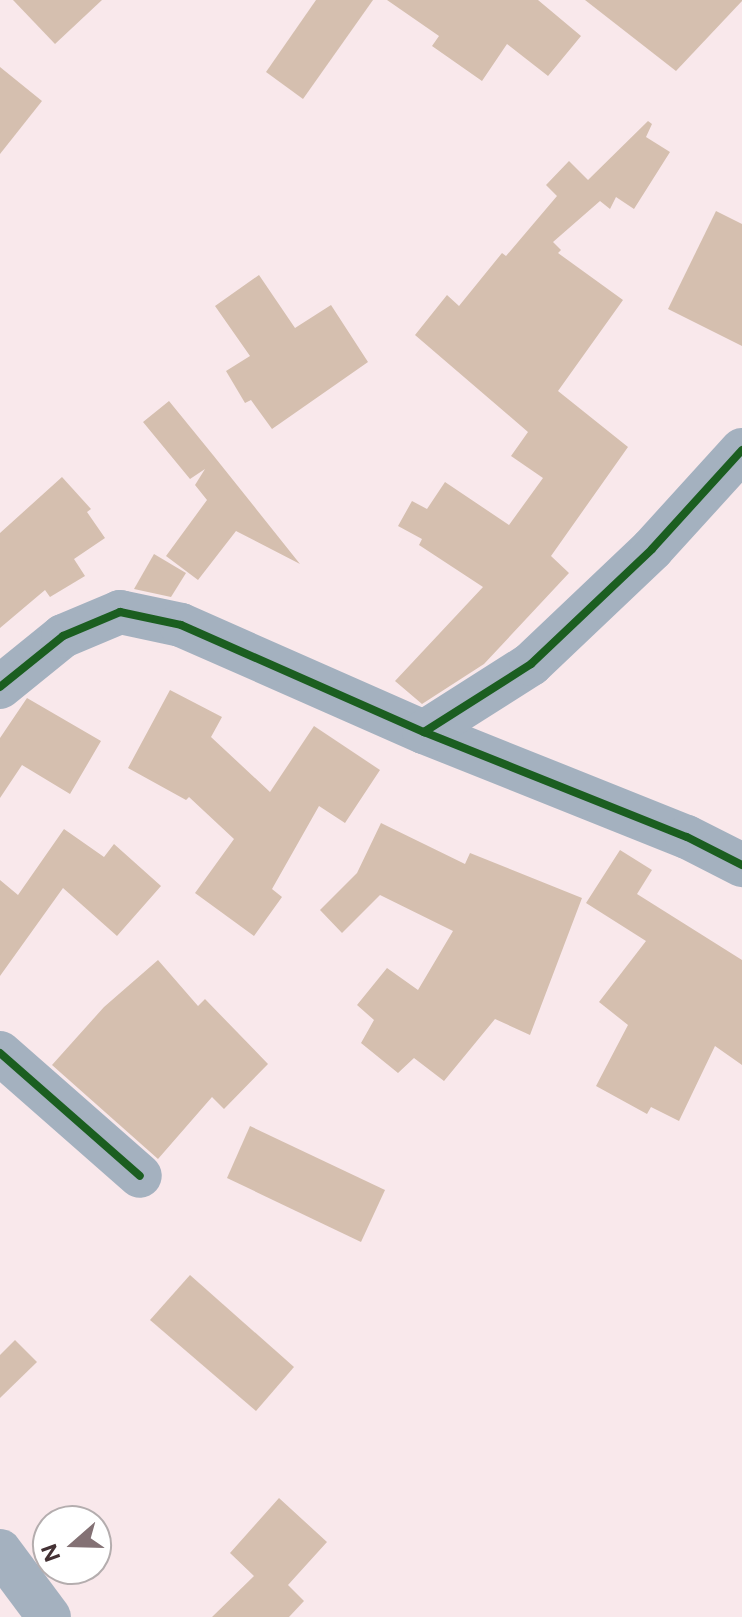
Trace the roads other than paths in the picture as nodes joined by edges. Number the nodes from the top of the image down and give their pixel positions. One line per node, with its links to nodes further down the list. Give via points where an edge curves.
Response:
1 (742, 450): 3 (street, via 652,549 531,664)
2 (0, 687): 3 (street, via 63,636 120,612 181,625)
3 (424, 732): 4 (street, via 687,837)
4 (742, 865)
5 (0, 1053): 6 (street)
6 (140, 1176)
7 (0, 1551): 8 (street)
8 (49, 1617)

